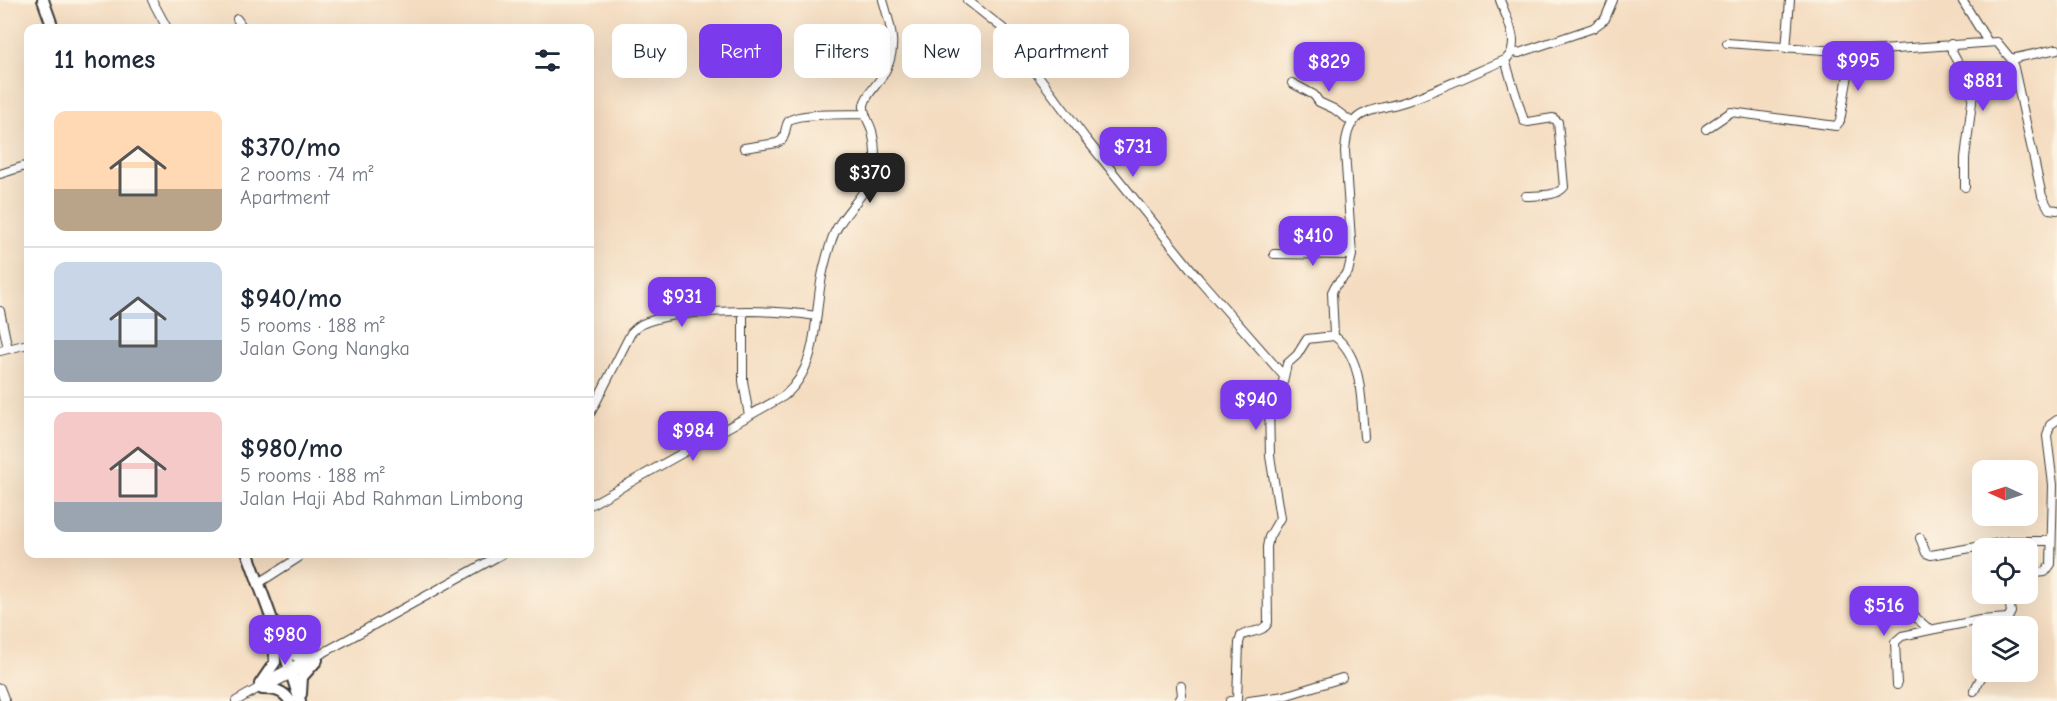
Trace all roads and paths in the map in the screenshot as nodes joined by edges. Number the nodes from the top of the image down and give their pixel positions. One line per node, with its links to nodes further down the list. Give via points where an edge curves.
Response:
1 (43, 0): 10 (street)
2 (152, 0): 11 (street)
3 (883, 0): 23 (street, via 893,34 892,47 885,71 866,99)
4 (967, 0): 40 (street, via 1011,34 1093,148)
5 (1500, 0): 18 (street, via 1512,33)
6 (1613, 0): 18 (street, via 1605,19 1593,28)
7 (1790, 0): 16 (street)
8 (1962, 0): 13 (street)
9 (237, 19): 12 (street)
10 (52, 24)
11 (165, 24)
12 (240, 24)
13 (1988, 42): 15 (street); 20 (street, via 1997,42)
14 (1727, 44): 16 (street)
15 (1951, 44): 19 (street); 29 (street, via 1958,77 1972,94)
16 (1786, 49): 19 (street)
17 (2057, 49): 20 (street)
18 (1513, 52): 21 (street)
19 (1852, 52): 25 (street, via 1836,126 1731,112)
20 (2011, 59): 31 (street, via 2038,184 2049,209)
21 (1505, 60): 24 (street, via 1406,102 1368,113); 30 (street, via 1524,121 1553,118 1558,122 1564,187 1560,193)
22 (1292, 83): 24 (street)
23 (865, 114): 26 (street, via 792,118 782,140); 36 (street, via 874,142 873,170 866,187 834,232)
24 (1353, 123): 33 (street, via 1346,136 1345,150)
25 (1706, 129)
26 (744, 147)
27 (24, 166): 28 (street)
28 (0, 174)
29 (1965, 187)
30 (1526, 196)
31 (2057, 210)
32 (1274, 254): 33 (street)
33 (1352, 255): 37 (street, via 1348,272 1332,292)
34 (0, 311): 39 (street)
35 (743, 312): 36 (street, via 784,311); 41 (street, via 681,315 640,325 631,333); 42 (street, via 742,381)
36 (816, 316): 42 (street, via 809,360 799,381 784,396)
37 (1334, 332): 40 (street, via 1305,340); 44 (street, via 1350,355 1358,377)
38 (24, 345): 39 (street)
39 (4, 350)
40 (1283, 375): 66 (street, via 1282,386 1269,405 1269,456 1280,518 1267,547 1268,622 1240,639)
41 (594, 407)
42 (749, 416): 45 (street)
43 (2057, 420): 47 (street, via 2050,425 2047,436 2053,485)
44 (1364, 437)
45 (594, 503)
46 (1920, 538): 47 (street, via 1926,553 1931,555 2011,541)
47 (2051, 541): 51 (street, via 2049,570)
48 (250, 558): 52 (street)
49 (298, 558): 52 (street)
50 (495, 558): 57 (street)
51 (2038, 573)
52 (260, 583): 56 (street)
53 (1898, 613): 55 (street, via 1915,617)
54 (1972, 622): 55 (street)
55 (1930, 630): 61 (street, via 1902,636 1895,642)
56 (276, 631): 57 (street, via 296,656); 58 (street); 64 (street, via 275,662)
57 (317, 657): 58 (street); 70 (street, via 302,677)
58 (288, 673): 64 (street); 69 (street); 70 (street)
59 (1342, 678): 72 (street, via 1284,696)
60 (1979, 682): 65 (street)
61 (1897, 685)
62 (1181, 686): 71 (street)
63 (0, 688): 67 (street)
64 (260, 688): 68 (street); 69 (street, via 283,692)
65 (1974, 691)
66 (1233, 700): 72 (street)
67 (5, 701)
68 (236, 701)
69 (292, 701)
70 (301, 701)
71 (1179, 701)
72 (1248, 701)

